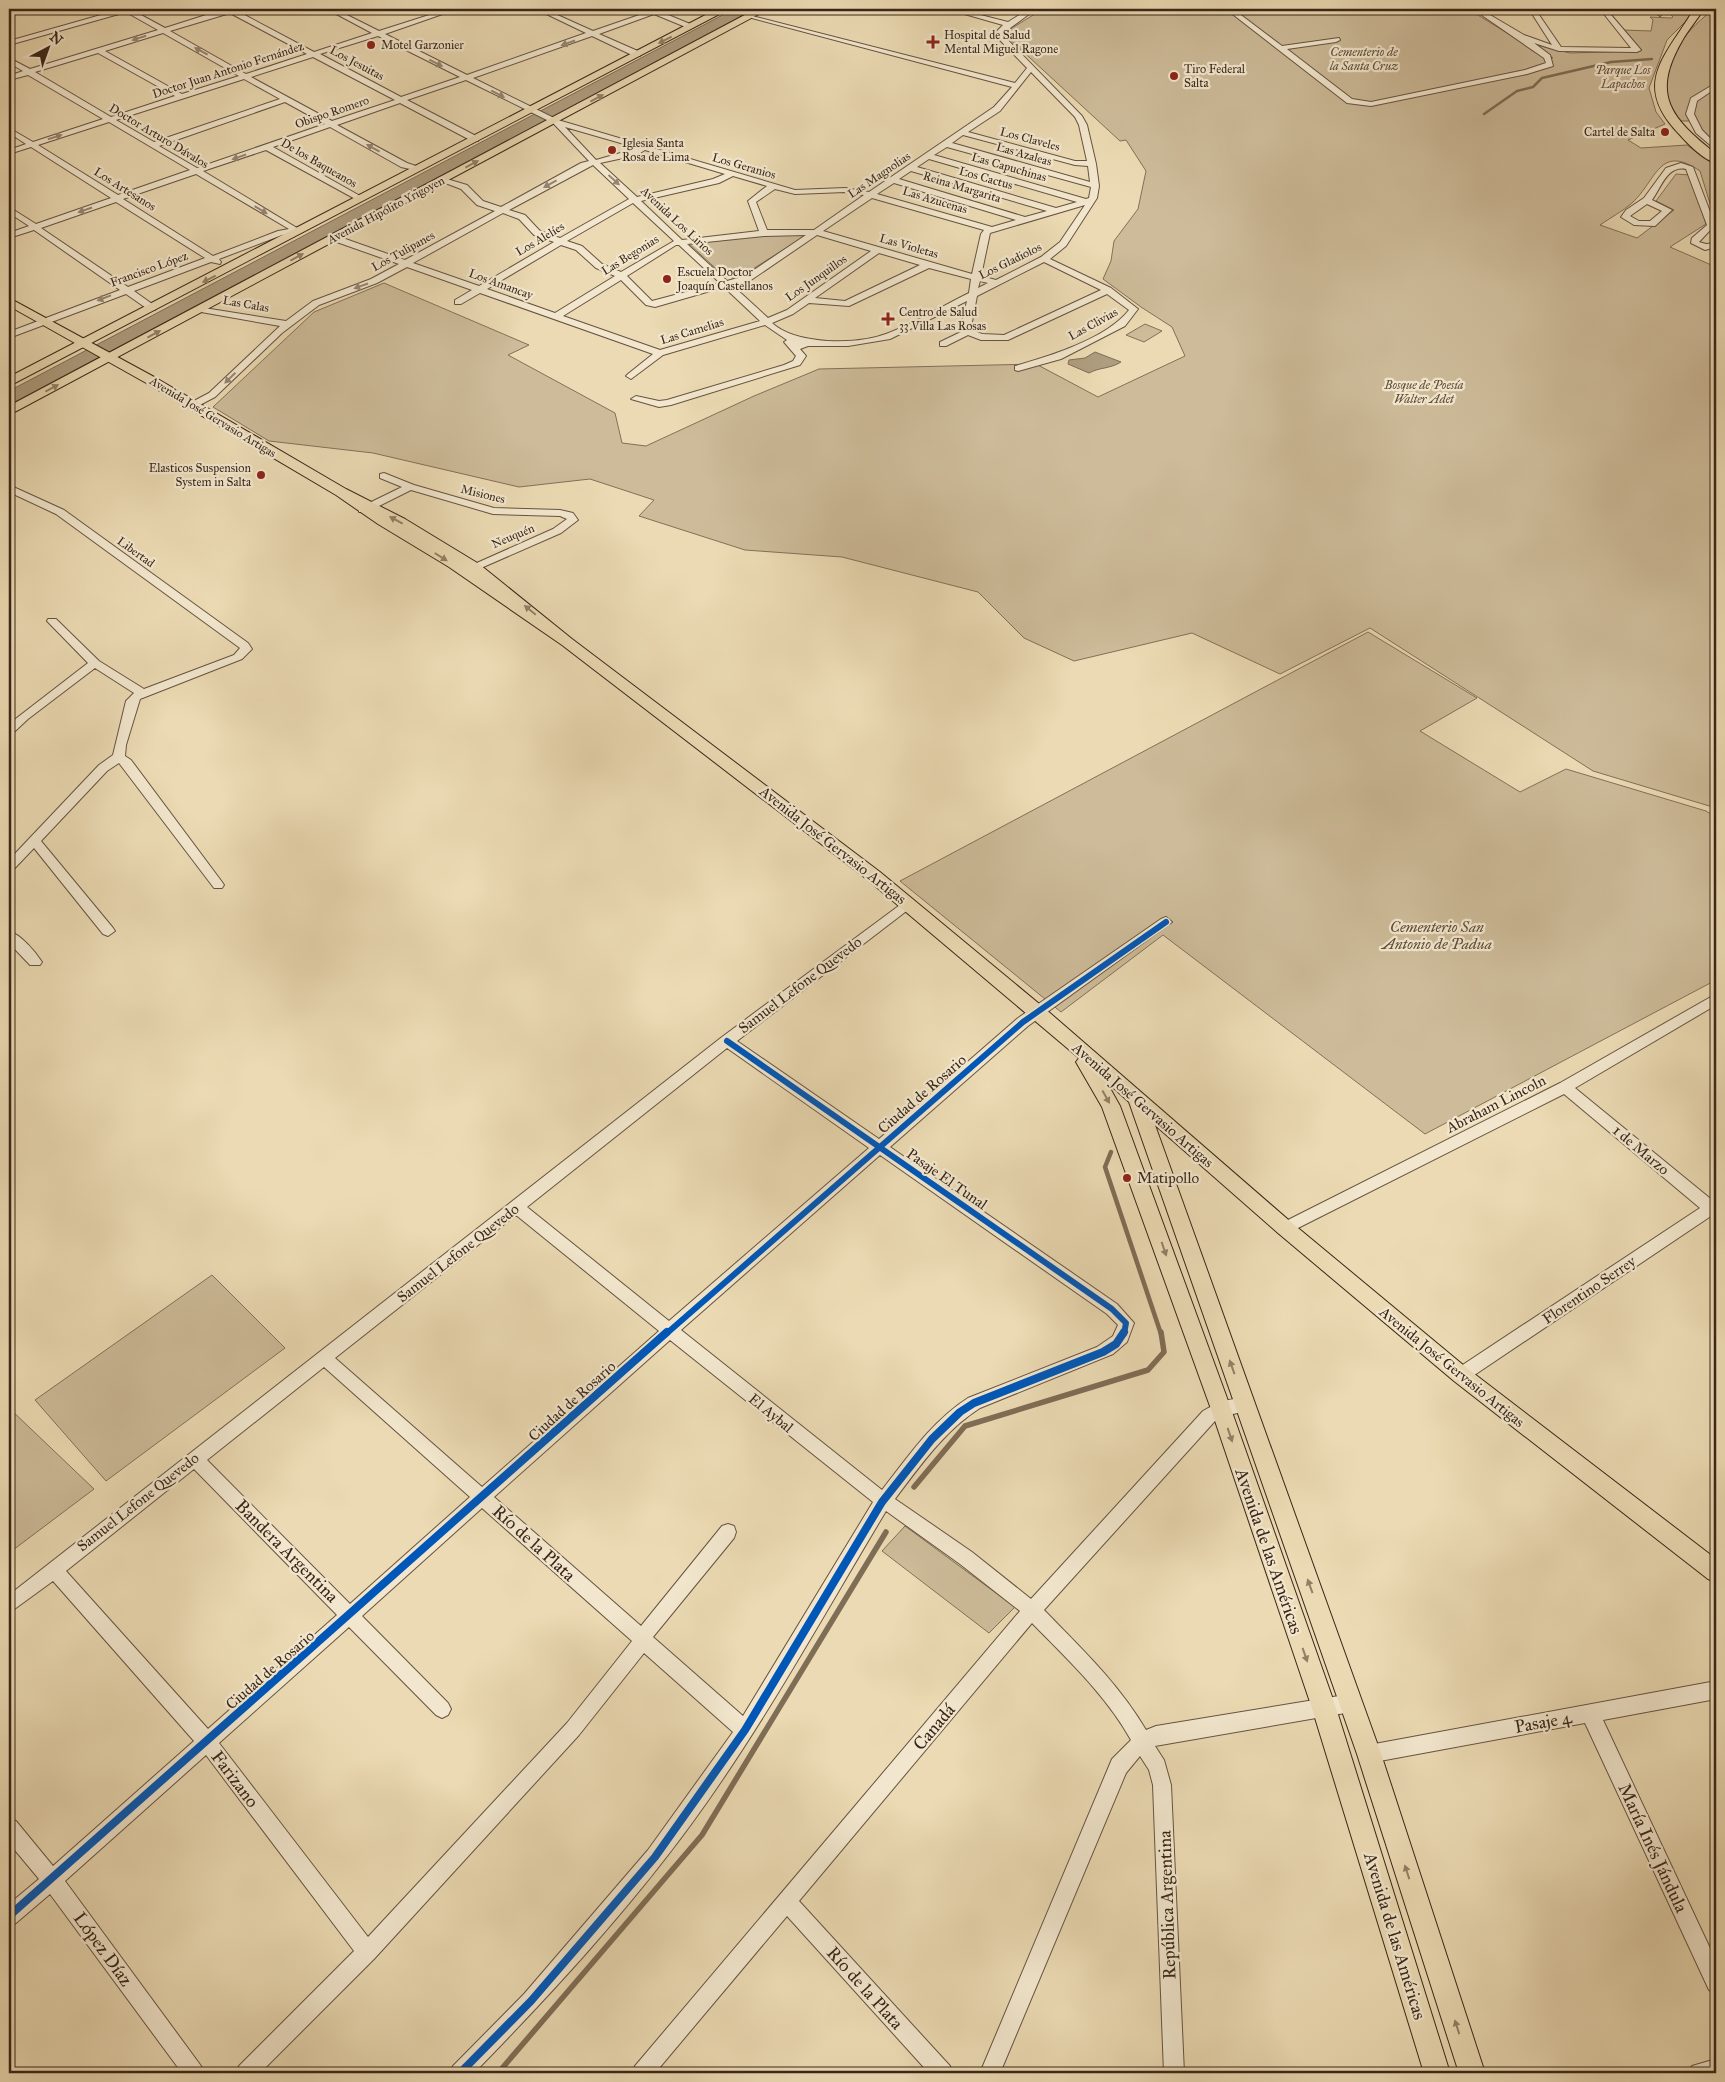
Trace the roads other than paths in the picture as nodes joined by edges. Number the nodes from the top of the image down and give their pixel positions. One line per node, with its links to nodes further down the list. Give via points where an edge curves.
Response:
1 (21, 9): 18 (street)
2 (126, 9): 23 (street); 28 (street)
3 (232, 9): 23 (street); 32 (street, Los Jesuitas)
4 (331, 9): 24 (street)
5 (454, 9): 24 (street, Doctor Juan Antonio Fernández)
6 (539, 9): 25 (street)
7 (646, 9): 19 (street)
8 (663, 9): 19 (street, Obispo Romero)
9 (724, 9): 22 (highway, Avenida Hipólito Yrigoyen)
10 (763, 9): 20 (highway, Avenida Hipólito Yrigoyen)
11 (950, 9): 21 (street)
12 (1033, 9): 21 (street)
13 (1229, 9): 29 (street)
14 (1476, 9): 26 (street)
15 (1532, 9): 30 (street)
16 (1603, 9): 30 (street, via 1637,50)
17 (1700, 9): 62 (highway, via 1671,51 1659,84 1659,96 1677,126)
18 (9, 12)
19 (654, 12): 22 (street); 25 (street, Obispo Romero)
20 (750, 16): 41 (street); 47 (highway, Avenida Hipólito Yrigoyen, one-way to 20)
21 (1009, 24): 35 (street, Los Gladiolos, via 998,34)
22 (691, 26): 33 (highway, Avenida Hipólito Yrigoyen, one-way to 33)
23 (163, 31): 31 (street, one-way to 31); 37 (street, one-way to 23)
24 (378, 33): 32 (street, Doctor Juan Antonio Fernández); 39 (street, one-way to 39)
25 (592, 34): 33 (street); 39 (street, Obispo Romero, one-way to 39)
26 (1521, 37): 29 (street, via 1550,60 1550,64 1527,72 1366,104 1350,101); 30 (street)
27 (1336, 40): 29 (street)
28 (9, 43)
29 (1281, 48)
30 (1559, 49)
31 (98, 50): 36 (street); 42 (street)
32 (314, 54): 37 (street, Doctor Juan Antonio Fernández); 44 (street, Los Jesuitas)
33 (636, 54): 45 (highway, Avenida Hipólito Yrigoyen)
34 (9, 60): 36 (street, Doctor Arturo Dávalos)
35 (1032, 67): 41 (street, Las Magnolias); 64 (street, Los Gladiolos, via 1078,116)
36 (29, 72): 38 (street); 46 (street, Doctor Arturo Dávalos)
37 (246, 75): 42 (street, Doctor Juan Antonio Fernández); 43 (street)
38 (9, 78)
39 (467, 78): 44 (street, Obispo Romero); 45 (street, one-way to 45)
40 (1716, 85): 59 (street, via 1694,100 1690,114 1699,131)
41 (1018, 86): 51 (street, Las Magnolias, via 1003,104)
42 (180, 96): 46 (street, Doctor Juan Antonio Fernández)
43 (286, 99): 48 (street); 56 (street)
44 (403, 100): 48 (street, Obispo Romero); 53 (street, Los Jesuitas)
45 (530, 110): 47 (street); 53 (highway, Avenida Hipólito Yrigoyen)
46 (109, 119): 54 (street, Doctor Juan Antonio Fernández, one-way to 46); 56 (street, Doctor Arturo Dávalos)
47 (554, 121): 50 (highway, Avenida Hipólito Yrigoyen); 52 (street, Avenida Los Lirios); 58 (street, Los Geranios)
48 (331, 124): 57 (street, Obispo Romero); 66 (street, one-way to 48)
49 (9, 130): 54 (street, Los Artesanos)
50 (535, 131): 52 (highway); 69 (highway, Avenida Hipólito Yrigoyen, one-way to 50)
51 (963, 132): 55 (street, Las Magnolias); 64 (street, Los Claveles, via 1075,163)
52 (567, 134): 63 (street, Avenida Los Lirios)
53 (475, 139): 66 (highway, Avenida Hipólito Yrigoyen)
54 (31, 144): 60 (street, Doctor Juan Antonio Fernández); 75 (street, Los Artesanos)
55 (946, 144): 61 (street, Las Magnolias); 72 (street, Las Azaleas)
56 (152, 145): 67 (street, Doctor Arturo Dávalos)
57 (267, 147): 67 (street, Obispo Romero, one-way to 67); 76 (street, De los Baqueanos)
58 (644, 148): 63 (street, Los Tulipanes); 68 (street, Los Geranios)
59 (1716, 148)
60 (9, 152)
61 (928, 156): 65 (street, Las Magnolias); 79 (street, Las Capuchinas)
62 (1716, 160)
63 (594, 162): 77 (street, Avenida Los Lirios, one-way to 77); 81 (street, Los Tulipanes, one-way to 81)
64 (1092, 164): 72 (street, Los Gladiolos)
65 (911, 168): 70 (street, Las Magnolias); 82 (street, Los Cactus)
66 (416, 169): 76 (highway, Avenida Hipólito Yrigoyen)
67 (197, 171): 75 (street, Obispo Romero); 86 (street, Doctor Arturo Dávalos, one-way to 86)
68 (731, 174): 71 (street, Los Geranios); 77 (street, Los Alelíes, via 716,182)
69 (443, 179): 81 (street, via 464,187 480,202); 90 (highway, Avenida Hipólito Yrigoyen)
70 (890, 182): 73 (street); 74 (street, Las Magnolias); 83 (street, Reina Margarita)
71 (773, 186): 73 (street, Los Geranios, via 801,193); 88 (street, via 752,201)
72 (1095, 186): 79 (street, Los Gladiolos)
73 (845, 190): 74 (street, Los Geranios)
74 (873, 194): 85 (street, Las Azucenas); 87 (street, Las Magnolias)
75 (117, 198): 84 (street, Obispo Romero, one-way to 84); 95 (street, Los Artesanos)
76 (359, 199): 86 (highway, Avenida Hipólito Yrigoyen)
77 (636, 200): 91 (street, Avenida Los Lirios); 92 (street, Los Alelíes, via 627,202)
78 (1646, 200): 93 (street, via 1669,168 1676,165 1690,167 1711,225 1695,243 1705,247)
79 (1088, 201): 82 (street); 96 (street, Los Gladiolos, via 1063,244)
80 (9, 209): 84 (street)
81 (502, 210): 92 (street, via 522,217 537,233); 97 (street, Los Tulipanes)
82 (1054, 210): 83 (street)
83 (1023, 219): 85 (street)
84 (36, 227): 89 (street, Obispo Romero); 105 (street)
85 (990, 229): 101 (street, via 985,234)
86 (298, 231): 95 (street, Francisco López, via 281,233); 99 (highway, Avenida Hipólito Yrigoyen)
87 (817, 232): 88 (street, Las Begonias); 94 (street, Las Violetas); 103 (street, Las Magnolias, via 748,278)
88 (764, 233): 91 (street, Las Begonias)
89 (9, 236)
90 (334, 238): 97 (street, Los Amancay); 113 (highway, Avenida Hipólito Yrigoyen, one-way to 90)
91 (680, 241): 100 (street, Las Begonias); 103 (street, Avenida Los Lirios)
92 (560, 242): 100 (street, via 579,248 599,266); 104 (street, Los Alelíes)
93 (1716, 245)
94 (878, 250): 98 (street, Las Violetas); 108 (street, Los Junquillos)
95 (212, 259): 99 (street, Los Artesanos); 105 (street, Francisco López)
96 (1044, 259): 102 (street, Los Gladiolos); 106 (street, Las Clivias)
97 (407, 263): 104 (street, Los Amancay); 118 (street, Los Tulipanes, one-way to 118, via 374,281 316,303)
98 (927, 265): 101 (street, Las Violetas); 108 (street, via 846,304)
99 (229, 268): 112 (highway, Avenida Hipólito Yrigoyen, one-way to 112)
100 (621, 275): 103 (street, Las Magnolias, via 652,304); 115 (street, Las Begonias)
101 (977, 278): 102 (street, Las Violetas); 107 (street)
102 (995, 282): 107 (street, Los Gladiolos)
103 (726, 284): 117 (street, Avenida Los Lirios)
104 (480, 289): 110 (street, Los Alelíes); 115 (street, Los Amancay)
105 (126, 290): 112 (street); 116 (street, Francisco López, one-way to 116)
106 (1108, 290): 119 (street, via 1015,334 998,339); 128 (street, Las Clivias, via 1134,307 1126,321 1050,361)
107 (971, 294): 111 (street, Los Gladiolos); 114 (street)
108 (807, 300): 117 (street, Los Junquillos, via 790,312)
109 (9, 301): 116 (main road, Avenida José Gervasio Artigas)
110 (458, 302)
111 (949, 305): 114 (street); 122 (street, Los Gladiolos, via 887,336 848,343)
112 (152, 308): 123 (highway, Avenida Hipólito Yrigoyen)
113 (201, 308): 118 (street, Las Calas); 127 (highway, Avenida Hipólito Yrigoyen, one-way to 113)
114 (968, 310): 119 (street)
115 (554, 316): 126 (street, Los Amancay)
116 (44, 321): 121 (street, Francisco López); 123 (main road, Avenida José Gervasio Artigas)
117 (766, 322): 120 (street, Avenida Los Lirios); 126 (street, Las Camelias)
118 (287, 324): 132 (street, Los Tulipanes, one-way to 132, via 212,395)
119 (968, 332): 124 (street)
120 (779, 333): 122 (street, Avenida Los Lirios); 125 (street)
121 (9, 335)
122 (815, 342): 125 (street, Los Gladiolos)
123 (85, 343): 127 (main road, Avenida José Gervasio Artigas); 130 (highway, Avenida Hipólito Yrigoyen)
124 (943, 344)
125 (796, 348): 131 (street, via 800,359 787,367 668,403)
126 (660, 353): 129 (street, Las Camelias)
127 (111, 357): 132 (main road, Avenida José Gervasio Artigas); 133 (highway, Avenida Hipólito Yrigoyen, one-way to 127)
128 (1018, 368)
129 (630, 376)
130 (9, 382)
131 (636, 398)
132 (193, 405): 137 (main road, Avenida José Gervasio Artigas)
133 (9, 411)
134 (384, 476): 135 (street, Misiones)
135 (410, 487): 137 (street); 138 (street, Misiones, via 503,513 564,514 572,518)
136 (9, 488): 142 (street, Libertad, via 60,512 246,649 238,657)
137 (367, 508): 139 (main road, Avenida José Gervasio Artigas, via 444,547)
138 (570, 524): 139 (street, Neuquén)
139 (470, 569): 148 (main road, Avenida José Gervasio Artigas)
140 (52, 621): 141 (street)
141 (95, 663): 142 (street); 143 (street)
142 (143, 693): 144 (street, via 132,701)
143 (9, 730)
144 (119, 757): 145 (street, via 102,768); 147 (street, via 127,763)
145 (33, 841): 146 (street); 150 (street, via 43,848)
146 (9, 867)
147 (218, 885)
148 (908, 903): 154 (main road, Avenida José Gervasio Artigas); 155 (street, Samuel Lefone Quevedo)
149 (1166, 922): 154 (street, Ciudad de Rosario)
150 (108, 931)
151 (9, 936): 152 (street)
152 (34, 962)
153 (1716, 1000): 157 (street, Abraham Lincoln)
154 (1038, 1011): 156 (main road, Avenida José Gervasio Artigas); 159 (street, Ciudad de Rosario)
155 (727, 1041): 159 (street, Pasaje El Tunal); 160 (street, Samuel Lefone Quevedo)
156 (1070, 1041): 158 (main road, Avenida José Gervasio Artigas); 167 (main road, Avenida de las Américas, one-way to 167, via 1111,1106)
157 (1565, 1087): 161 (street, 1 de Marzo); 162 (street, Abraham Lincoln)
158 (1137, 1100): 162 (main road, Avenida José Gervasio Artigas); 166 (main road, Avenida de las Américas, one-way to 158)
159 (880, 1148): 163 (street, Ciudad de Rosario); 170 (street, Pasaje El Tunal, via 1112,1309 1126,1323 1122,1340 1103,1352 974,1403 960,1412 932,1439)
160 (517, 1207): 163 (street, El Aybal); 164 (street, Samuel Lefone Quevedo)
161 (1715, 1208): 165 (street, Florentino Serrey)
162 (1285, 1228): 165 (main road, Avenida José Gervasio Artigas)
163 (669, 1332): 169 (street, Ciudad de Rosario); 170 (street, El Aybal)
164 (323, 1357): 168 (street, Samuel Lefone Quevedo); 169 (street, Río de la Plata)
165 (1461, 1375): 173 (main road, Avenida José Gervasio Artigas)
166 (1245, 1405): 167 (street); 179 (main road, Avenida de las Américas, one-way to 166)
167 (1220, 1409): 175 (street, Canadá, via 1203,1423); 180 (main road, Avenida de las Américas, one-way to 180)
168 (194, 1458): 172 (street, Samuel Lefone Quevedo); 176 (street, Bandera Argentina)
169 (483, 1498): 176 (street, Ciudad de Rosario); 177 (street, Río de la Plata)
170 (882, 1502): 175 (street, El Aybal, via 966,1558); 183 (street)
171 (728, 1532): 177 (street)
172 (53, 1569): 174 (street, Samuel Lefone Quevedo); 185 (street, Farizano)
173 (1716, 1572)
174 (9, 1606)
175 (1032, 1610): 184 (street, República Argentina, via 1102,1683); 189 (street, Canadá)
176 (351, 1615): 181 (street, Bandera Argentina); 185 (street, Ciudad de Rosario)
177 (642, 1640): 183 (street, Río de la Plata); 191 (street, via 632,1657 573,1729)
178 (1716, 1690): 182 (street, Pasaje 4)
179 (1351, 1703): 180 (street); 186 (main road, Avenida de las Américas)
180 (1324, 1708): 184 (street, via 1156,1735); 201 (main road, Avenida de las Américas)
181 (442, 1709)
182 (1590, 1713): 186 (street, Pasaje 4); 192 (street, María Inés Jándula)
183 (745, 1730): 196 (street, via 655,1857 531,2001)
184 (1143, 1741): 199 (street, via 1119,1766); 200 (street, República Argentina, via 1157,1767 1162,1785)
185 (207, 1742): 188 (street, Ciudad de Rosario); 191 (street, Farizano)
186 (1369, 1754): 202 (main road, Avenida de las Américas, one-way to 186)
187 (9, 1828): 188 (street, López Díaz)
188 (52, 1880): 190 (street, Ciudad de Rosario); 194 (street, López Díaz)
189 (787, 1902): 197 (street, Canadá); 198 (street, Río de la Plata)
190 (9, 1916)
191 (367, 1952): 195 (street)
192 (1716, 1983)
193 (1716, 2069): 203 (street)
194 (194, 2073)
195 (246, 2073)
196 (460, 2073)
197 (642, 2073)
198 (943, 2073)
199 (990, 2073)
200 (1174, 2073)
201 (1437, 2073)
202 (1472, 2073)
203 (1699, 2073)

